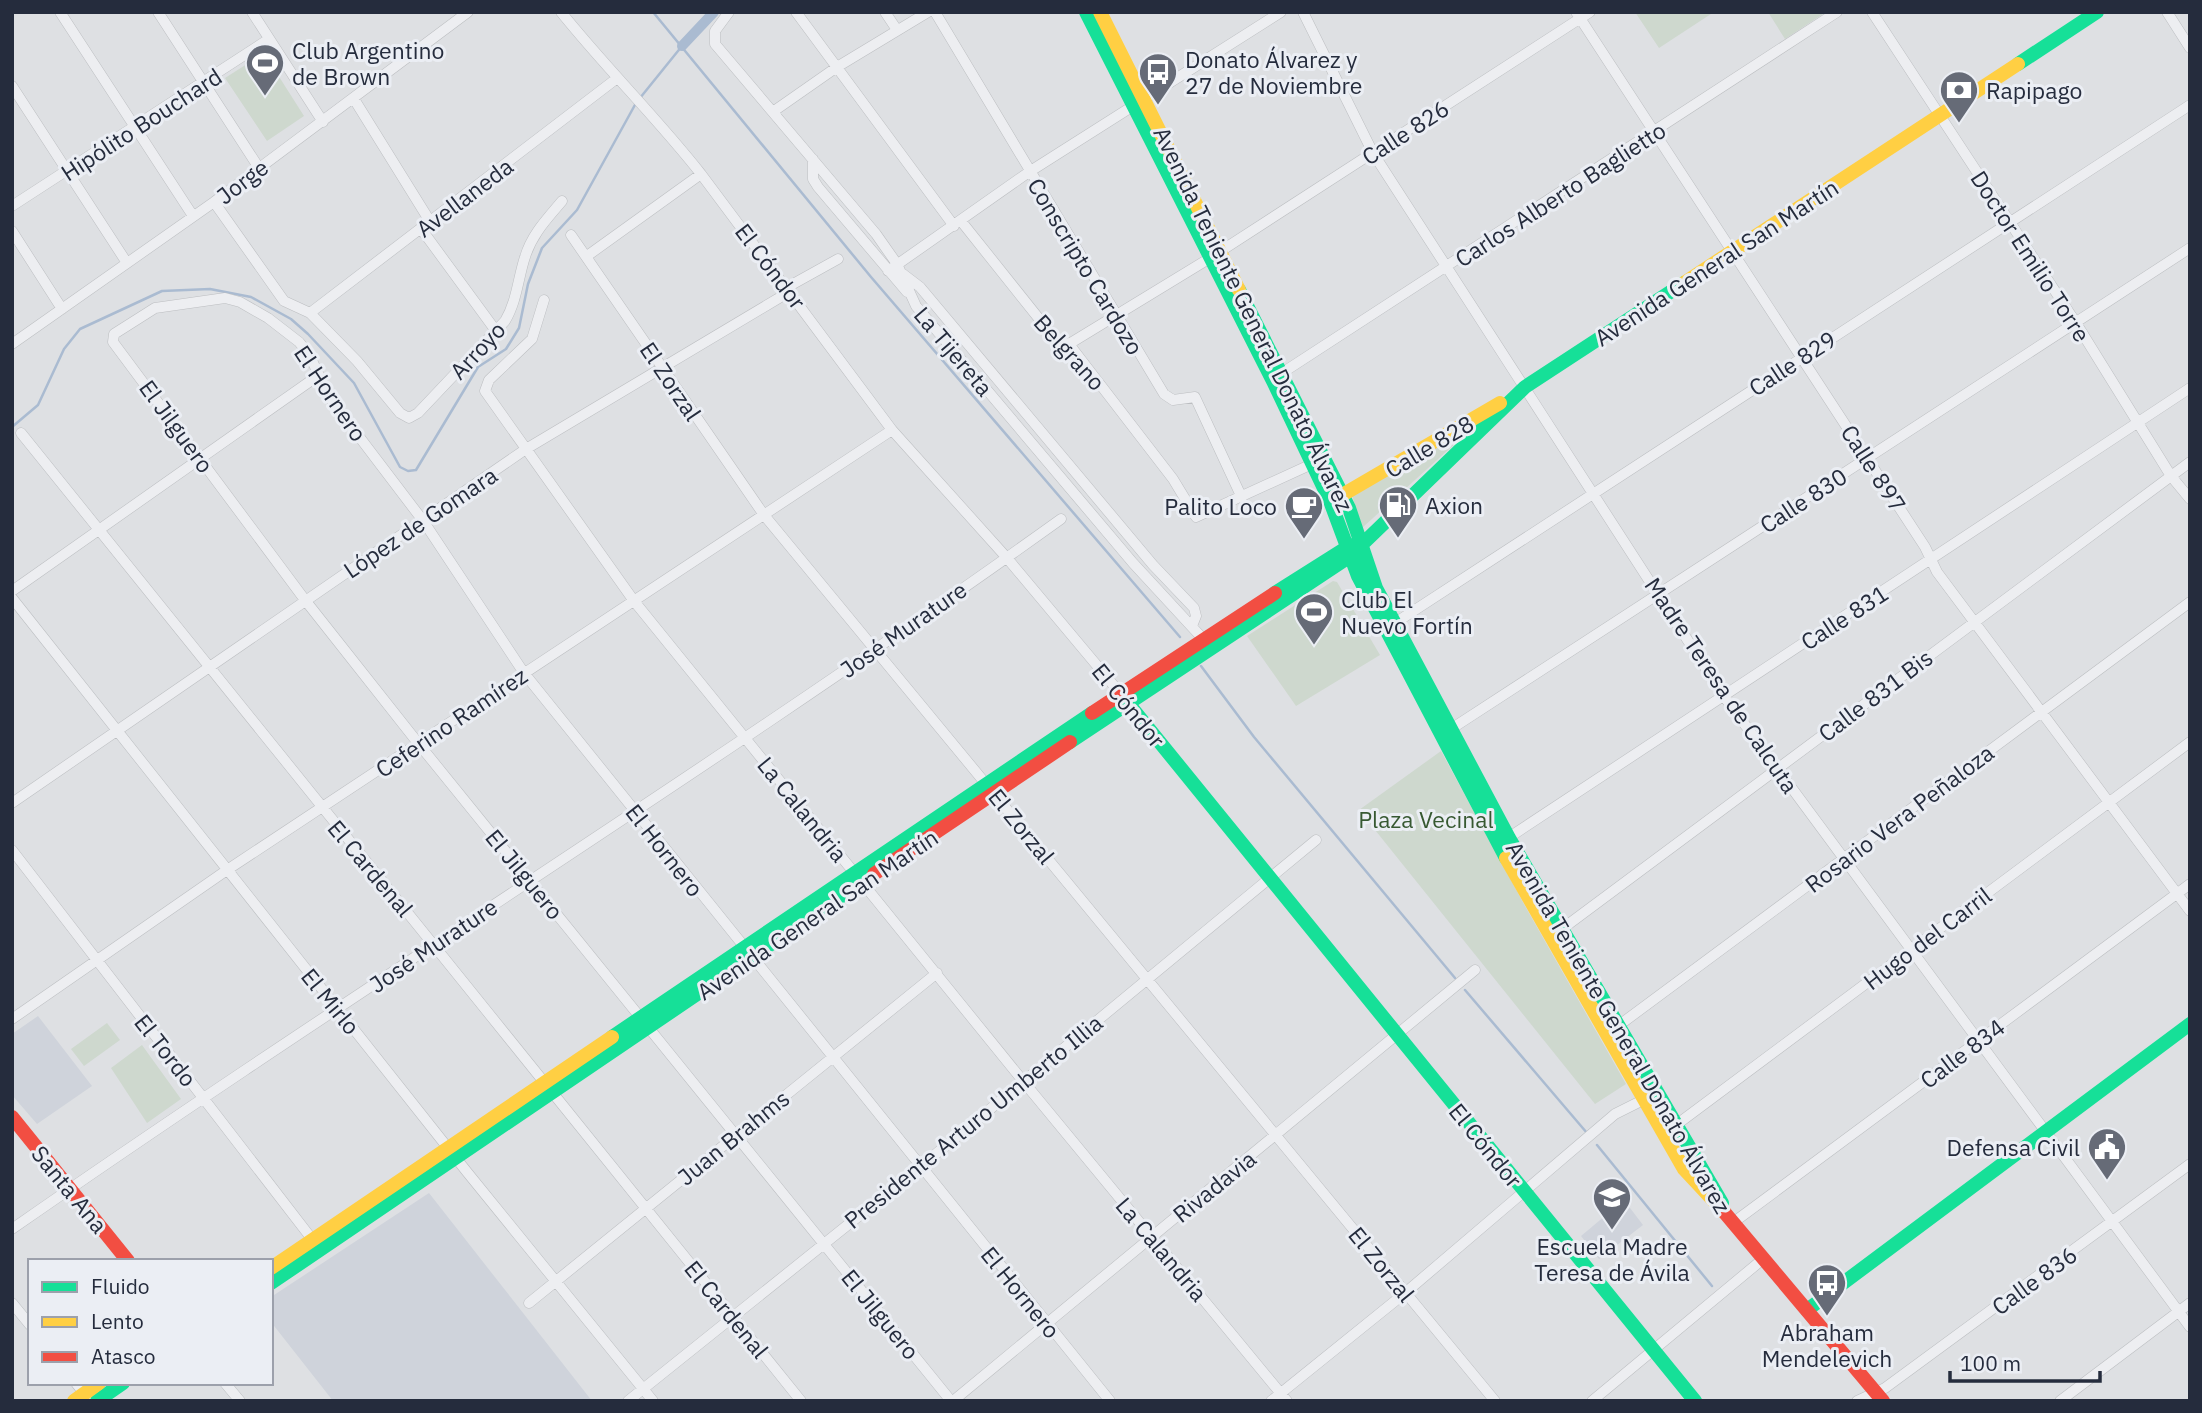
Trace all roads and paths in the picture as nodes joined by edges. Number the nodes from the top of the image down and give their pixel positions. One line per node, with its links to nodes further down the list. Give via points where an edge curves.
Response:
1 (60, 12): 34 (street)
2 (158, 12): 26 (street)
3 (252, 12): 22 (street)
4 (468, 12): 28 (street, Jorge)
5 (561, 12): 25 (street, El Cóndor)
6 (729, 12): 31 (street, La Tijereta, via 715,31 715,44)
7 (796, 12): 24 (street, Belgrano)
8 (886, 12): 21 (street)
9 (928, 12): 21 (street)
10 (935, 12): 40 (street, Conscripto Cardozo)
11 (1086, 12): 29 (main road, Avenida Teniente General Donato Álvarez)
12 (1100, 12): 29 (main road, Avenida Teniente General Donato Álvarez)
13 (1280, 12): 29 (street)
14 (1303, 12): 36 (street, Madre Teresa de Calcuta)
15 (1590, 12): 20 (street, Calle 826)
16 (1837, 12): 35 (street, Carlos Alberto Baglietto)
17 (1872, 12): 32 (street, Doctor Emilio Torre)
18 (2097, 12): 32 (main road, Avenida General San Martín)
19 (2167, 12): 23 (street)
20 (1578, 15): 35 (street, Calle 897); 36 (street, Calle 826)
21 (897, 30): 24 (street)
22 (269, 39): 26 (street, Hipólito Bouchard); 33 (street)
23 (2190, 48)
24 (837, 67): 31 (street); 46 (street, Belgrano)
25 (616, 79): 41 (street, El Cóndor); 48 (street, Avellaneda)
26 (204, 83): 34 (street, Hipólito Bouchard); 38 (street)
27 (12, 86): 39 (street)
28 (354, 99): 33 (street, Jorge); 48 (street)
29 (1139, 104): 40 (street); 53 (main road, Avenida Teniente General Donato Álvarez)
30 (2190, 105): 47 (street, Calle 829)
31 (774, 111): 37 (street, La Tijereta)
32 (1940, 115): 47 (street, Doctor Emilio Torre); 52 (main road, Avenida General San Martín)
33 (323, 122): 38 (street, Jorge)
34 (135, 128): 39 (street, Hipólito Bouchard); 45 (street)
35 (1653, 132): 52 (street, Calle 897); 58 (street, Carlos Alberto Baglietto)
36 (1373, 152): 53 (street, Calle 826); 58 (street, Madre Teresa de Calcuta)
37 (813, 159): 57 (street, La Tijereta); 59 (street, via 813,179 818,187)
38 (259, 168): 43 (street, Jorge)
39 (67, 172): 44 (street, Hipólito Bouchard); 56 (street)
40 (1029, 172): 46 (street); 67 (street, Conscripto Cardozo)
41 (701, 174): 54 (street); 61 (street, El Cóndor)
42 (562, 201): 69 (street, Arroyo, via 536,230 512,306)
43 (214, 202): 45 (street, Jorge); 66 (street, El Hornero, via 284,301)
44 (12, 206)
45 (193, 216): 56 (street, Jorge)
46 (958, 223): 57 (street); 71 (street, Belgrano, via 1056,340)
47 (2008, 223): 68 (street, Doctor Emilio Torre); 72 (street, Calle 829)
48 (426, 226): 66 (street, Avellaneda); 69 (street)
49 (12, 230): 65 (street)
50 (571, 235): 54 (street, El Zorzal)
51 (2190, 248): 68 (street, Calle 830)
52 (1733, 251): 72 (street, Calle 897); 76 (main road, Avenida General San Martín)
53 (1215, 255): 67 (street); 74 (main road, Avenida Teniente General Donato Álvarez); 86 (main road, Avenida Teniente General Donato Álvarez)
54 (587, 256): 73 (street, El Zorzal)
55 (838, 259): 61 (street, López de Gomara)
56 (127, 264): 65 (street, Jorge)
57 (897, 264): 59 (street); 60 (street, La Tijereta)
58 (1447, 268): 74 (street, Carlos Alberto Baglietto); 76 (street, Madre Teresa de Calcuta)
59 (888, 271): 62 (street)
60 (903, 275): 62 (street, La Tijereta); 87 (street, via 920,288)
61 (788, 290): 73 (street, López de Gomara); 80 (street, El Cóndor)
62 (908, 293): 89 (street, La Tijereta)
63 (232, 299): 75 (street, El Hornero, via 299,342); 83 (street, El Jilguero, via 163,306 112,337)
64 (544, 300): 82 (street, La Calandria, via 532,339 485,386)
65 (62, 309): 70 (street, Jorge)
66 (310, 313): 78 (street, El Hornero, via 400,413)
67 (1118, 316): 71 (street); 91 (street, Conscripto Cardozo, via 1164,394 1173,400 1195,397)
68 (2076, 323): 79 (street, Doctor Emilio Torre); 84 (street, Calle 830)
69 (496, 331): 78 (street, Arroyo)
70 (12, 344)
71 (1069, 344): 91 (street, Belgrano, via 1173,479 1193,514 1200,518)
72 (1801, 357): 84 (street, Calle 897); 90 (street, Calle 829)
73 (661, 366): 82 (street, López de Gomara); 94 (street, El Zorzal)
74 (1282, 373): 92 (main road, Avenida Teniente General Donato Álvarez)
75 (319, 375): 83 (street); 96 (street, El Hornero, via 329,397)
76 (1525, 387): 90 (street, Madre Teresa de Calcuta); 92 (main road, Calle 828); 98 (main road, Avenida General San Martín)
77 (2190, 388): 79 (street, Calle 831)
78 (415, 416)
79 (2138, 422): 88 (street, Doctor Emilio Torre); 101 (street, Calle 831)
80 (892, 430): 94 (street, Ceferino Ramírez); 100 (street, El Cóndor)
81 (21, 433): 97 (street, El Cardenal)
82 (526, 449): 96 (street, López de Gomara); 107 (street, La Calandria)
83 (199, 457): 97 (street); 106 (street, El Jilguero)
84 (1867, 459): 101 (street, Calle 897); 104 (street, Calle 830)
85 (2190, 462): 88 (street, Calle 831 Bis)
86 (1312, 464): 91 (street); 92 (main road, Avenida Teniente General Donato Álvarez)
87 (1075, 472): 89 (street); 99 (street)
88 (2171, 475): 93 (street, Doctor Emilio Torre); 109 (street, Calle 831 Bis)
89 (1062, 481): 102 (street, La Tijereta)
90 (1595, 494): 104 (street, Madre Teresa de Calcuta); 110 (street, Calle 829)
91 (1242, 498)
92 (1337, 498): 98 (main road, Avenida Teniente General Donato Álvarez)
93 (2190, 499)
94 (764, 515): 107 (street, Ceferino Ramírez); 113 (street, El Zorzal)
95 (1061, 519): 100 (street, José Murature)
96 (424, 522): 106 (street, López de Gomara); 115 (street, El Hornero)
97 (100, 529): 103 (street); 114 (street, El Cardenal)
98 (1352, 549): 110 (main road, Avenida Teniente General Donato Álvarez); 112 (main road, Avenida General San Martín); 131 (main road, Avenida Teniente General Donato Álvarez)
99 (1143, 554): 102 (street); 111 (street, via 1194,608)
100 (1007, 558): 113 (street, José Murature); 117 (street, El Cóndor)
101 (1931, 561): 109 (street, Calle 897); 116 (street, Calle 831)
102 (1138, 568): 111 (street, La Tijereta)
103 (12, 591)
104 (1658, 594): 116 (street, Madre Teresa de Calcuta); 119 (street, Calle 830)
105 (12, 598): 120 (street, El Mirlo)
106 (305, 600): 114 (street, López de Gomara); 123 (street, El Jilguero)
107 (634, 601): 115 (street, Ceferino Ramírez); 121 (street, La Calandria)
108 (2190, 602): 118 (street, Rosario Vera Peñaloza)
109 (1974, 622): 118 (street, Calle 897); 124 (street, Calle 831 Bis)
110 (1395, 623): 119 (main road, Avenida Teniente General Donato Álvarez)
111 (1192, 626): 112 (street, La Tijereta)
112 (1206, 643): 117 (main road, Avenida General San Martín)
113 (877, 648): 121 (street, José Murature); 125 (street, El Zorzal)
114 (210, 667): 120 (street, López de Gomara); 128 (street, El Cardenal)
115 (524, 673): 123 (street, Ceferino Ramírez); 129 (street, El Hornero)
116 (1723, 695): 124 (street, Madre Teresa de Calcuta); 131 (street, Calle 831)
117 (1124, 698): 125 (main road, Avenida General San Martín); 137 (main road, El Cóndor)
118 (2043, 711): 126 (street, Calle 897); 133 (street, Rosario Vera Peñaloza)
119 (1451, 729): 131 (main road, Avenida Teniente General Donato Álvarez)
120 (117, 732): 127 (street, López de Gomara); 134 (street, El Mirlo)
121 (745, 737): 129 (street, José Murature); 136 (street, La Calandria)
122 (2190, 742): 126 (street, Hugo del Carril)
123 (418, 743): 128 (street, Ceferino Ramírez); 135 (street, El Jilguero)
124 (1777, 768): 133 (street, Madre Teresa de Calcuta); 141 (street, Calle 831 Bis)
125 (992, 789): 136 (main road, Avenida General San Martín); 148 (street, El Zorzal)
126 (2109, 802): 139 (street, Calle 897); 143 (street, Hugo del Carril)
127 (12, 803)
128 (321, 809): 134 (street, Ceferino Ramírez); 142 (street, El Cardenal)
129 (634, 811): 135 (street, José Murature); 144 (street, El Hornero)
130 (1316, 840): 137 (street, Presidente Arturo Umberto Illia)
131 (1503, 840): 141 (main road, Avenida Teniente General Donato Álvarez); 153 (main road, Avenida Teniente General Donato Álvarez)
132 (12, 850): 145 (street, El Tordo)
133 (1843, 860): 143 (street, Madre Teresa de Calcuta); 153 (street, Rosario Vera Peñaloza)
134 (227, 870): 145 (street, Ceferino Ramírez); 149 (street, El Mirlo)
135 (529, 879): 142 (street, José Murature); 151 (street, El Jilguero)
136 (859, 879): 144 (main road, Avenida General San Martín); 147 (street, La Calandria)
137 (1269, 880): 148 (street, Presidente Arturo Umberto Illia); 154 (main road, El Cóndor)
138 (2190, 884): 139 (street, Calle 834)
139 (2177, 893): 140 (street, Calle 897); 155 (street, Calle 834)
140 (2190, 911)
141 (1562, 929): 153 (main road, Avenida Teniente General Donato Álvarez)
142 (434, 945): 149 (street, José Murature); 158 (street, El Cardenal)
143 (1913, 949): 155 (street, Madre Teresa de Calcuta); 162 (street, Hugo del Carril)
144 (748, 954): 151 (main road, Avenida General San Martín); 156 (street, El Hornero)
145 (97, 962): 150 (street, Ceferino Ramírez); 160 (street, El Tordo)
146 (1475, 970): 154 (street, Rivadavia)
147 (937, 973): 156 (street, Juan Brahms); 157 (street, La Calandria)
148 (1147, 979): 157 (street, Presidente Arturo Umberto Illia); 165 (street, El Zorzal)
149 (338, 1009): 160 (street, José Murature); 166 (street, El Mirlo)
150 (12, 1019)
151 (645, 1022): 158 (main road, Avenida General San Martín); 164 (street, El Jilguero)
152 (2190, 1024): 163 (main road)
153 (1613, 1030): 159 (main road, Avenida Teniente General Donato Álvarez); 162 (main road, Avenida Teniente General Donato Álvarez)
154 (1397, 1037): 165 (street, Rivadavia); 170 (main road, El Cóndor)
155 (1979, 1041): 163 (street, Madre Teresa de Calcuta); 172 (street, Calle 834)
156 (831, 1057): 164 (street, Juan Brahms); 168 (street, El Hornero)
157 (1023, 1081): 168 (street, Presidente Arturo Umberto Illia); 175 (street, La Calandria)
158 (549, 1088): 166 (main road, Avenida General San Martín); 171 (street, El Cardenal)
159 (1645, 1099): 162 (main road, Avenida Teniente General Donato Álvarez); 170 (street, via 1615,1114)
160 (204, 1101): 169 (street, José Murature); 177 (street, El Tordo)
161 (12, 1117): 169 (main road, Santa Ana)
162 (1670, 1130): 172 (main road, Avenida Teniente General Donato Álvarez)
163 (2047, 1130): 173 (street, Madre Teresa de Calcuta); 187 (main road)
164 (735, 1135): 171 (street, Juan Brahms); 176 (street, El Jilguero)
165 (1276, 1135): 175 (street, Rivadavia); 183 (street, El Zorzal)
166 (454, 1153): 177 (main road, Avenida General San Martín); 182 (street, El Mirlo)
167 (2190, 1164): 173 (street, Calle 836)
168 (920, 1167): 176 (street, Presidente Arturo Umberto Illia); 191 (street, El Hornero)
169 (71, 1189): 174 (street, José Murature); 178 (main road, Santa Ana)
170 (1525, 1192): 183 (street); 193 (main road, El Cóndor)
171 (646, 1208): 182 (street, Juan Brahms); 189 (street, El Cardenal)
172 (1734, 1222): 179 (main road, Avenida Teniente General Donato Álvarez)
173 (2112, 1222): 188 (street, Madre Teresa de Calcuta); 198 (street, Calle 836)
174 (12, 1229)
175 (1152, 1236): 191 (street, Rivadavia); 199 (street, La Calandria)
176 (824, 1243): 189 (street, Presidente Arturo Umberto Illia); 204 (street, El Jilguero)
177 (317, 1246): 180 (main road, Avenida General San Martín); 181 (main road, Avenida General San Martín)
178 (126, 1259)
179 (1763, 1259): 187 (main road, Avenida Teniente General Donato Álvarez); 193 (street)
180 (273, 1267)
181 (273, 1281)
182 (555, 1281): 185 (street, Juan Brahms); 196 (street, El Mirlo)
183 (1405, 1293): 199 (street); 207 (street, El Zorzal)
184 (12, 1303): 190 (street)
185 (529, 1303)
186 (2190, 1303): 188 (street)
187 (1807, 1310): 198 (main road, Avenida Teniente General Donato Álvarez)
188 (2179, 1312): 192 (street, Madre Teresa de Calcuta); 211 (street)
189 (733, 1317): 196 (street, Presidente Arturo Umberto Illia); 203 (street, El Cardenal)
190 (28, 1323)
191 (1046, 1324): 204 (street, Rivadavia); 205 (street, El Hornero)
192 (2190, 1327)
193 (1654, 1350): 208 (street); 209 (main road, El Cóndor)
194 (117, 1385): 197 (main road)
195 (227, 1385): 200 (street)
196 (643, 1388): 201 (street, Presidente Arturo Umberto Illia); 202 (street, El Mirlo)
197 (84, 1396)
198 (1879, 1397): 210 (street, Calle 836)
199 (1283, 1398): 206 (street)
200 (240, 1401)
201 (628, 1401)
202 (653, 1401)
203 (801, 1401)
204 (952, 1401)
205 (1110, 1401)
206 (1271, 1401)
207 (1495, 1401)
208 (1592, 1401)
209 (1695, 1401)
210 (1857, 1401)
211 (2060, 1401)

